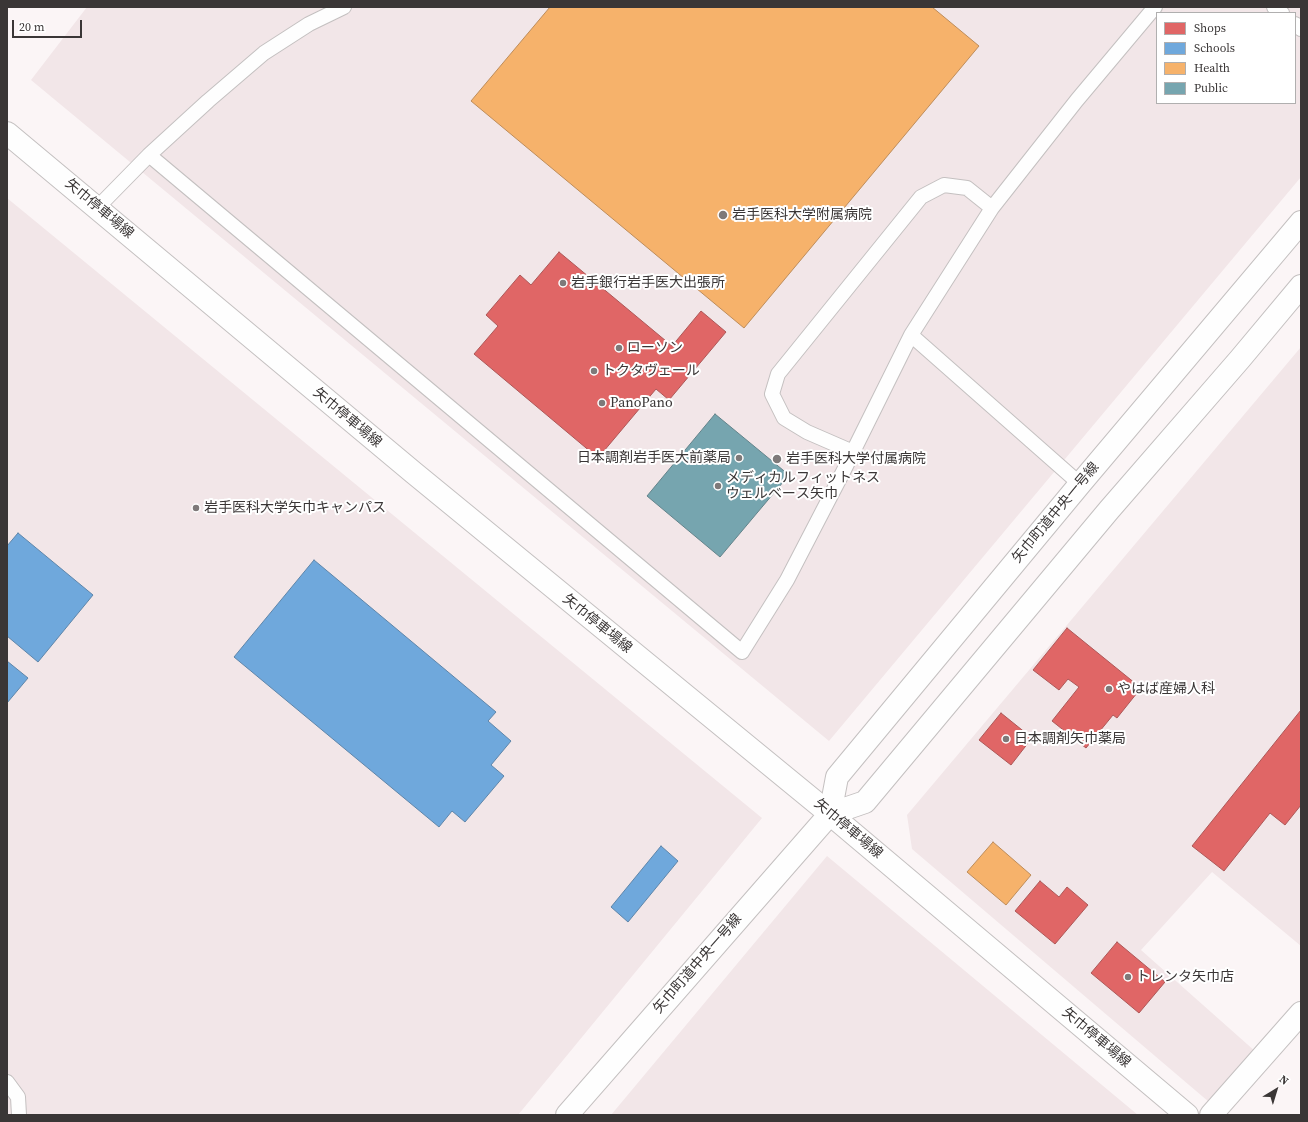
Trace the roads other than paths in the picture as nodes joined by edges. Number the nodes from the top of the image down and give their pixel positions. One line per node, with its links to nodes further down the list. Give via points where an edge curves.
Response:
1 (344, 7): 4 (lane, via 309,24 264,53)
2 (1155, 7): 6 (lane, via 1076,100)
3 (7, 133): 5 (street, 矢巾停車場線)
4 (149, 155): 5 (lane); 10 (lane, via 742,652 787,580)
5 (98, 208): 12 (street, 矢巾停車場線, via 420,478)
6 (992, 208): 9 (lane); 10 (lane, via 967,188 944,185 920,197 778,374 772,394 784,418 807,432)
7 (1301, 222): 11 (street, 矢巾町道中央一号線)
8 (1301, 286): 12 (street, 矢巾町道中央一号線, via 1109,510 865,802)
9 (911, 335): 10 (lane); 11 (lane)
10 (853, 452)
11 (1080, 484): 12 (street, 矢巾町道中央一号線, via 837,777)
12 (830, 814): 16 (street, 矢巾町道中央一号線); 17 (street, 矢巾停車場線)
13 (1301, 1013): 18 (street)
14 (7, 1082): 15 (lane, via 18,1097)
15 (18, 1115)
16 (567, 1115)
17 (1187, 1115)
18 (1211, 1115)

